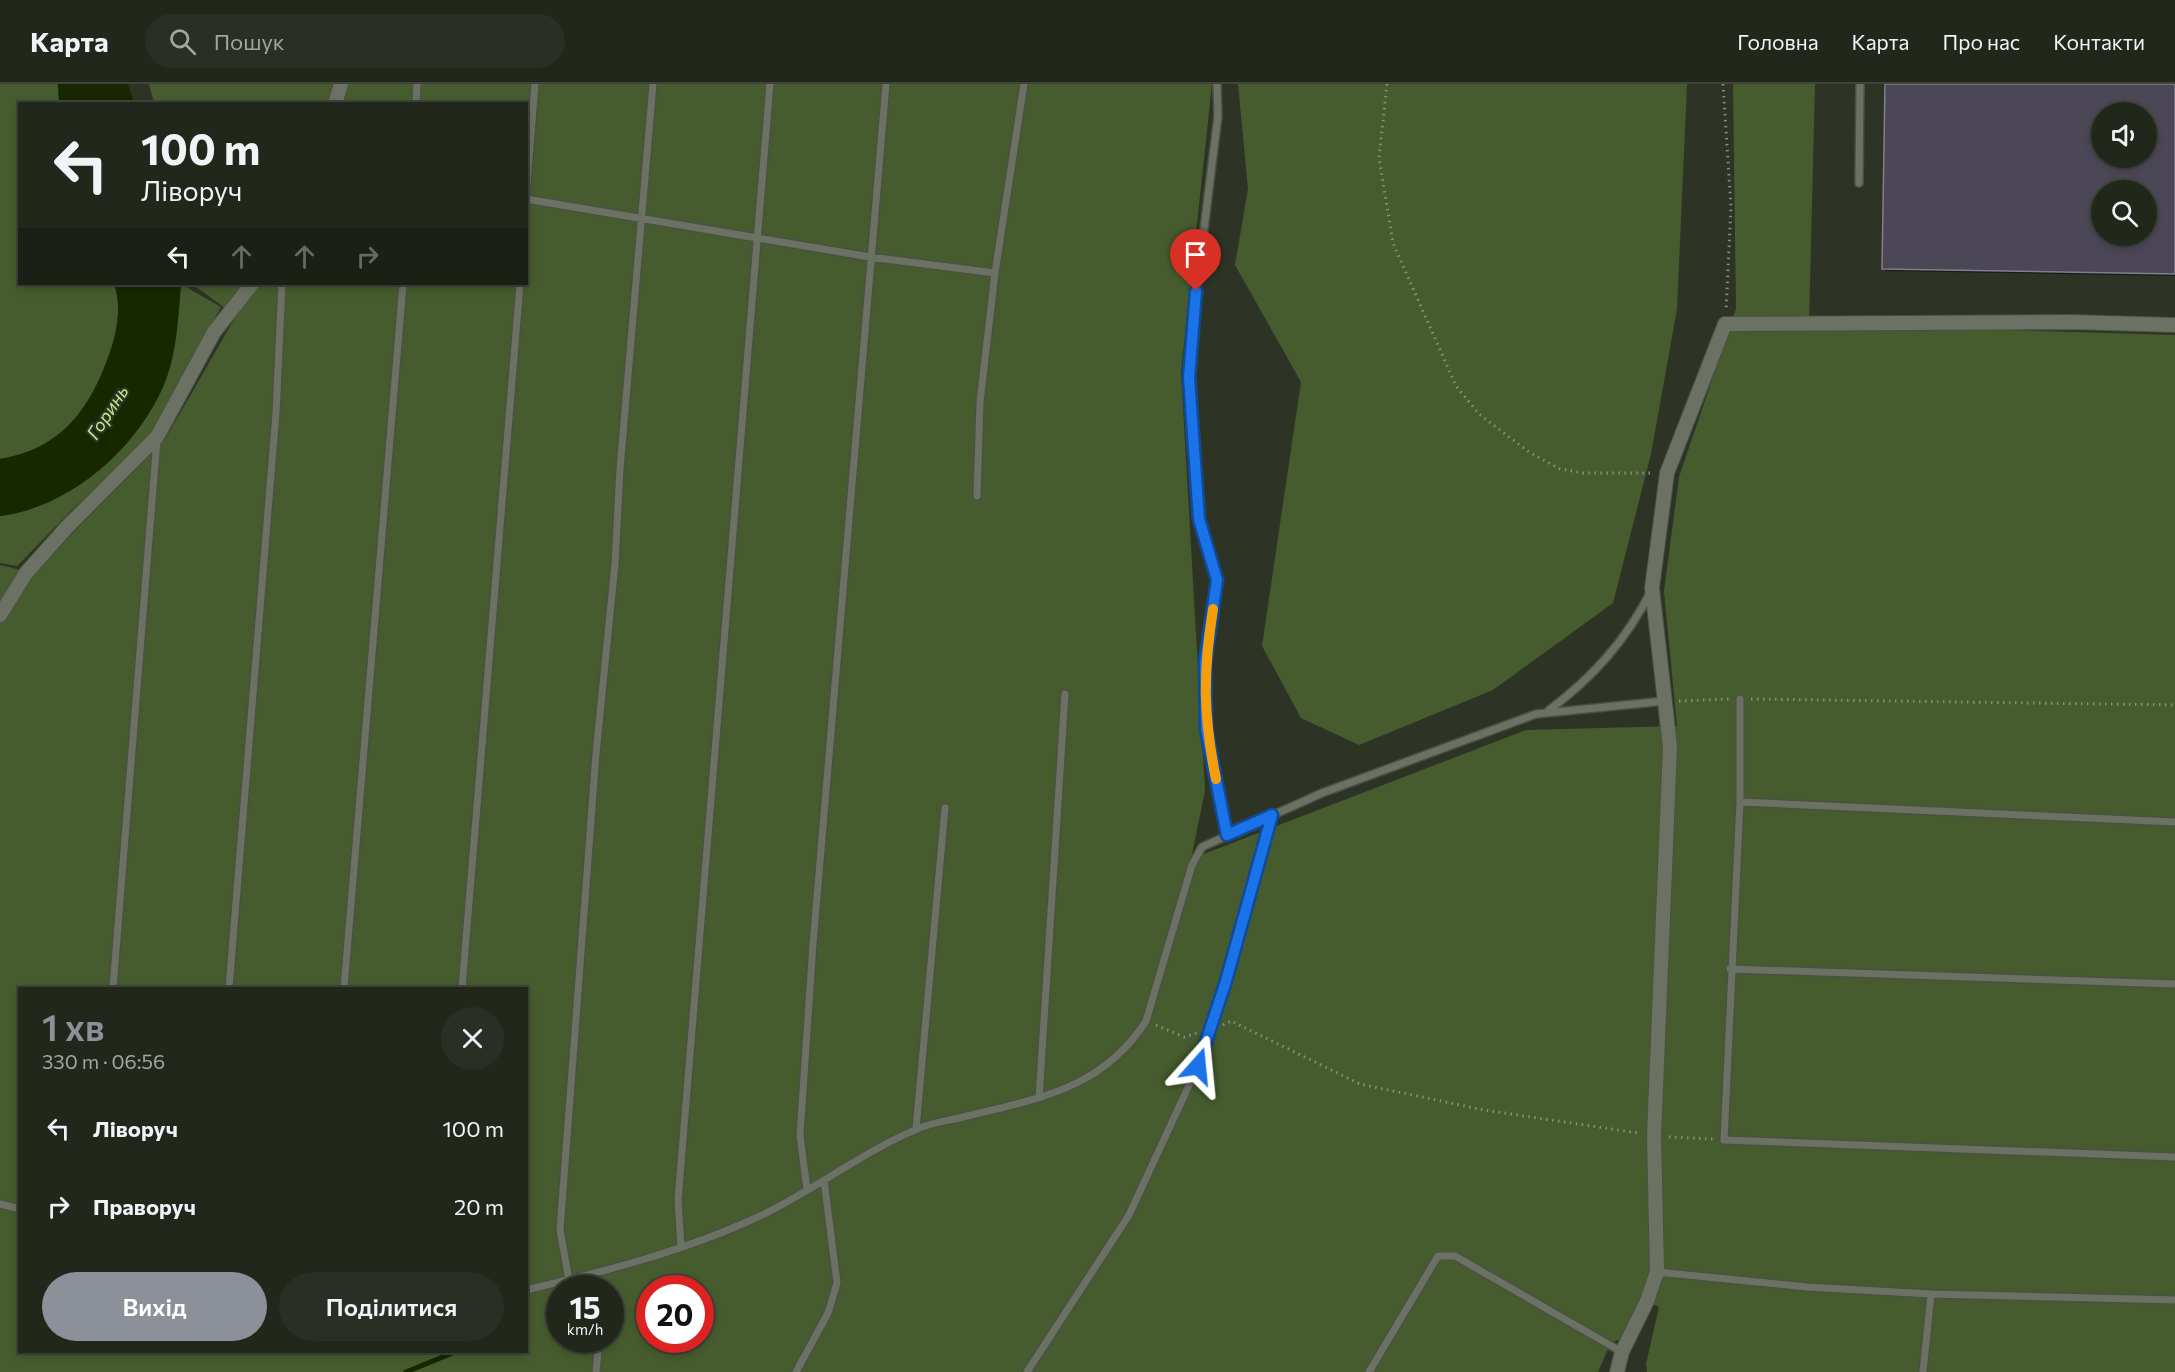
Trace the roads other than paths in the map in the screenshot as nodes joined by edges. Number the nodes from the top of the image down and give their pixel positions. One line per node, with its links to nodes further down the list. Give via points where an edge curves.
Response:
1 (341, 84): 10 (street)
2 (417, 84): 11 (lane)
3 (535, 84): 12 (lane)
4 (653, 84): 15 (lane)
5 (770, 84): 16 (lane)
6 (886, 84): 17 (lane)
7 (1024, 84): 18 (lane)
8 (1217, 84): 36 (lane, via 1218,116 1189,378 1199,519 1217,580 1205,663 1206,729)
9 (1860, 84): 13 (lane)
10 (336, 102)
11 (416, 102)
12 (528, 172)
13 (1859, 183)
14 (528, 197): 15 (lane)
15 (641, 219): 16 (lane); 53 (lane, via 560,1230)
16 (756, 237): 17 (lane); 50 (lane, via 678,1200)
17 (870, 257): 18 (lane); 47 (lane, via 800,1136)
18 (995, 273): 25 (lane, via 980,402)
19 (251, 285): 24 (street, via 214,332)
20 (282, 285): 40 (lane, via 276,413)
21 (403, 285): 41 (lane)
22 (520, 285): 42 (lane)
23 (2175, 325): 26 (street, via 1725,324 1667,473)
24 (157, 437): 27 (street, via 26,573); 39 (lane)
25 (977, 496)
26 (1652, 588): 30 (street); 31 (lane, via 1617,647 1576,690)
27 (0, 615)
28 (1065, 694): 43 (lane)
29 (1740, 699): 32 (lane)
30 (1665, 701): 31 (lane); 51 (street, via 1670,805 1654,1136)
31 (1546, 712): 34 (lane)
32 (1740, 802): 35 (lane); 37 (lane)
33 (945, 808): 44 (lane)
34 (1272, 815): 36 (lane); 63 (lane, via 1198,1066 1129,1215)
35 (2175, 822)
36 (1227, 835): 43 (lane, via 1202,847 1192,865 1146,1021 1131,1043 1114,1061 1079,1082)
37 (1730, 969): 38 (lane); 45 (lane, via 1724,1140)
38 (2175, 984)
39 (113, 987)
40 (229, 987)
41 (344, 987)
42 (462, 987)
43 (1039, 1098): 44 (lane)
44 (916, 1129): 46 (lane)
45 (2175, 1157)
46 (824, 1180): 47 (lane); 62 (lane, via 837,1283 828,1313)
47 (807, 1190): 50 (lane, via 760,1216)
48 (0, 1204): 49 (lane)
49 (18, 1208)
50 (681, 1247): 52 (lane)
51 (1657, 1272): 57 (lane); 59 (street)
52 (596, 1274): 54 (lane)
53 (568, 1275)
54 (592, 1275)
55 (546, 1285): 56 (lane)
56 (528, 1290)
57 (1930, 1294): 58 (lane); 66 (lane)
58 (2175, 1300)
59 (1622, 1352): 64 (lane, via 1455,1256 1438,1256); 65 (street)
60 (598, 1353): 61 (lane)
61 (596, 1372)
62 (796, 1372)
63 (1027, 1372)
64 (1370, 1372)
65 (1617, 1372)
66 (1923, 1372)

